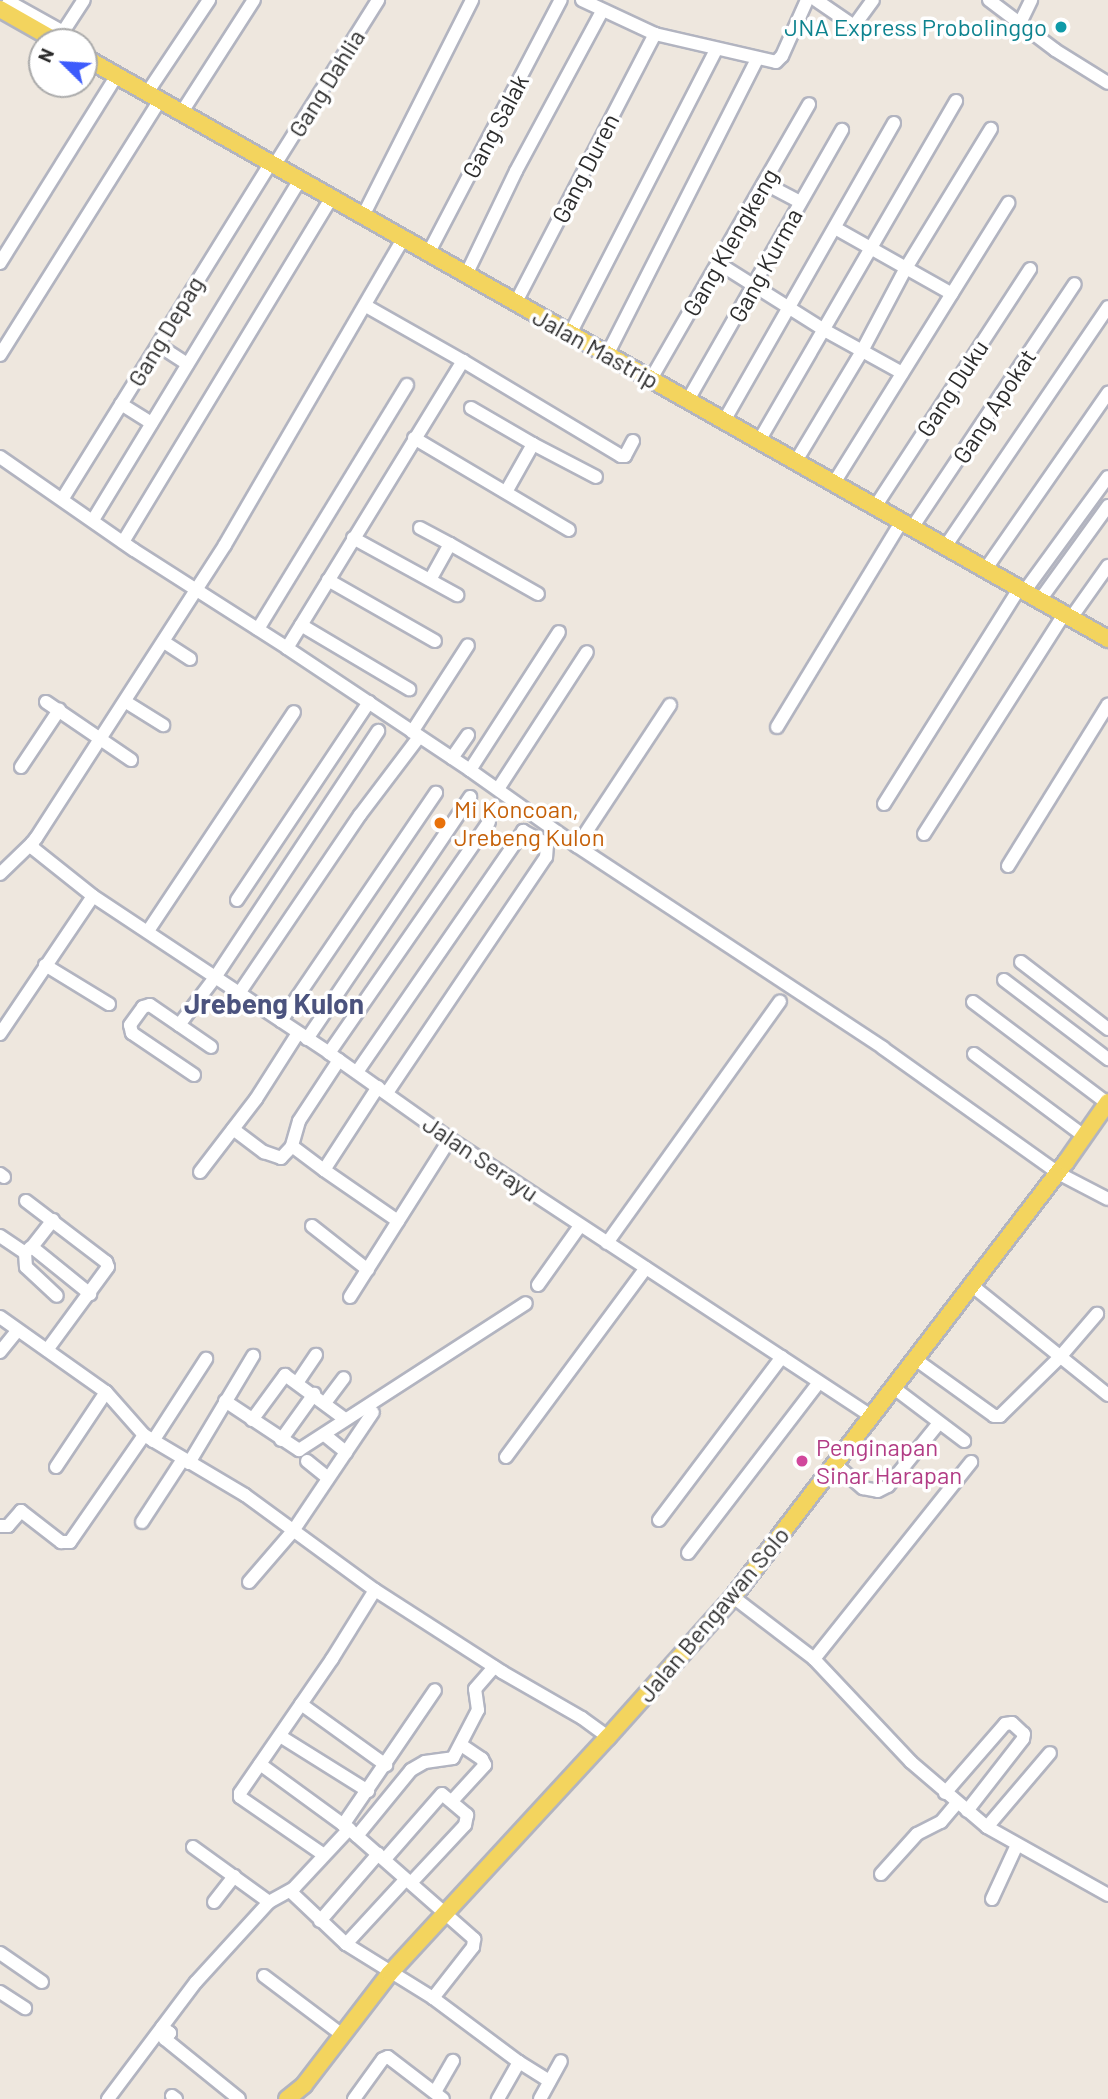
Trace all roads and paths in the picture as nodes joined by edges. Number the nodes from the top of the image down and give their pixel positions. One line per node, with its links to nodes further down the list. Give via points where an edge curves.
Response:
1 (84, 0): 17 (street)
2 (209, 0): 24 (street)
3 (254, 0): 27 (street)
4 (378, 0): 31 (street, Gang Dahlia)
5 (472, 0): 37 (street)
6 (561, 0): 41 (street, Gang Salak)
7 (582, 0): 14 (street)
8 (807, 0): 20 (street, via 779,60)
9 (816, 0): 10 (street, via 854,26)
10 (873, 0)
11 (989, 0): 15 (street)
12 (1031, 0): 15 (street)
13 (2, 10): 16 (main road)
14 (602, 11): 18 (street); 46 (street, via 516,171)
15 (1019, 25): 23 (street)
16 (38, 28)
17 (67, 28)
18 (655, 34): 19 (street); 50 (street, Gang Duren)
19 (716, 50): 20 (street); 55 (street)
20 (758, 58): 59 (street)
21 (98, 65): 22 (main road, Jalan Mastrip)
22 (117, 75): 24 (main road, Jalan Mastrip); 42 (street)
23 (1108, 83)
24 (154, 96): 27 (main road, Jalan Mastrip); 58 (street)
25 (956, 101): 40 (street)
26 (809, 104): 33 (street, Gang Klengkeng)
27 (182, 112): 31 (main road, Jalan Mastrip)
28 (894, 123): 38 (street)
29 (842, 130): 35 (street, Gang Kurma)
30 (991, 130): 44 (street)
31 (272, 165): 32 (main road, Jalan Mastrip); 56 (street, Gang Depag)
32 (299, 181): 34 (main road, Jalan Mastrip); 61 (street)
33 (764, 183): 35 (street); 43 (street, Gang Klengkeng)
34 (331, 198): 37 (main road, Jalan Mastrip); 89 (street)
35 (800, 202): 48 (street, Gang Kurma)
36 (1008, 203): 49 (street)
37 (363, 216): 39 (main road, Jalan Mastrip)
38 (835, 228): 40 (street); 53 (street)
39 (403, 239): 41 (main road, Jalan Mastrip); 51 (street)
40 (871, 248): 44 (street); 54 (street)
41 (429, 252): 46 (main road, Jalan Mastrip)
42 (0, 263)
43 (718, 263): 48 (street); 63 (street, Gang Klengkeng)
44 (906, 268): 49 (street); 57 (street)
45 (1030, 269): 83 (street, Gang Duku)
46 (467, 275): 50 (main road, Jalan Mastrip)
47 (1075, 284): 85 (street, Gang Apokat)
48 (754, 287): 53 (street); 66 (street, Gang Kurma)
49 (952, 294): 62 (street)
50 (516, 302): 55 (main road, Jalan Mastrip)
51 (366, 306): 60 (street); 98 (street)
52 (1108, 307): 91 (street)
53 (790, 309): 54 (street); 69 (street)
54 (826, 331): 57 (street); 73 (street)
55 (570, 334): 59 (main road, Jalan Mastrip)
56 (158, 345): 61 (street); 67 (street, Gang Depag)
57 (862, 351): 62 (street); 76 (street)
58 (0, 355)
59 (607, 355): 63 (main road, Jalan Mastrip)
60 (463, 361): 71 (street); 72 (street, via 622,457)
61 (187, 364): 70 (street)
62 (902, 373): 79 (street)
63 (651, 379): 66 (main road, Jalan Mastrip)
64 (407, 385): 103 (street)
65 (1108, 394): 93 (street)
66 (688, 400): 69 (main road, Jalan Mastrip)
67 (121, 404): 70 (street); 81 (street, Gang Depag)
68 (471, 408): 74 (street)
69 (724, 421): 73 (main road, Jalan Mastrip)
70 (151, 423): 84 (street)
71 (414, 438): 80 (street); 88 (street)
72 (634, 440)
73 (759, 441): 76 (main road, Jalan Mastrip)
74 (533, 444): 77 (street); 80 (street)
75 (0, 457): 81 (street)
76 (796, 461): 79 (main road, Jalan Mastrip)
77 (596, 477)
78 (1108, 477): 96 (street)
79 (834, 483): 83 (main road, Jalan Mastrip)
80 (506, 492): 87 (street)
81 (63, 498): 84 (street)
82 (1108, 506): 100 (street)
83 (875, 508): 85 (main road, Jalan Mastrip)
84 (93, 520): 89 (street)
85 (906, 525): 91 (main road, Jalan Mastrip); 121 (street, Gang Apokat)
86 (420, 528): 90 (street)
87 (569, 530)
88 (353, 538): 94 (street); 95 (street)
89 (123, 542): 98 (street)
90 (450, 544): 95 (street); 97 (street)
91 (945, 547): 93 (main road, Jalan Mastrip)
92 (1108, 566): 101 (street)
93 (985, 570): 96 (main road, Jalan Mastrip)
94 (328, 580): 102 (street); 106 (street)
95 (430, 580): 99 (street)
96 (1022, 590): 100 (main road, Jalan Mastrip); 133 (street)
97 (538, 594)
98 (195, 595): 103 (street); 107 (street)
99 (457, 595)
100 (1040, 600): 101 (main road, Jalan Mastrip)
101 (1068, 616): 105 (main road, Jalan Mastrip); 135 (street)
102 (301, 625): 109 (street); 112 (street)
103 (258, 629): 109 (street)
104 (559, 632): 129 (street)
105 (1108, 639)
106 (435, 641)
107 (164, 642): 111 (street); 114 (street)
108 (468, 645): 124 (street)
109 (287, 648): 117 (street)
110 (587, 652): 130 (street)
111 (190, 659)
112 (409, 689)
113 (46, 702): 118 (street)
114 (126, 702): 120 (street); 125 (street)
115 (670, 705): 137 (street)
116 (1108, 705): 138 (street)
117 (366, 707): 124 (street); 141 (street)
118 (59, 710): 125 (street); 128 (street)
119 (294, 712): 142 (street)
120 (163, 725)
121 (777, 727)
122 (378, 732): 145 (street)
123 (468, 734): 126 (street)
124 (414, 739): 126 (street); 147 (street)
125 (101, 740): 127 (street); 136 (street)
126 (452, 758): 129 (street)
127 (131, 760)
128 (21, 767)
129 (470, 770): 130 (street)
130 (498, 789): 137 (street)
131 (436, 793): 152 (street)
132 (470, 797): 156 (street)
133 (884, 804)
134 (489, 822): 159 (street)
135 (924, 834)
136 (32, 844): 139 (street); 140 (street, Jalan Serayu)
137 (577, 846): 171 (street, via 887,1050)
138 (1008, 866)
139 (0, 874)
140 (93, 896): 142 (street, Jalan Serayu); 144 (street)
141 (237, 900)
142 (148, 931): 145 (street, Jalan Serayu)
143 (1021, 962): 154 (street)
144 (46, 965): 150 (street); 151 (street)
145 (216, 976): 147 (street, Jalan Serayu); 153 (street)
146 (1004, 980): 160 (street)
147 (240, 992): 152 (street, Jalan Serayu)
148 (780, 1001): 179 (street)
149 (973, 1002): 164 (street)
150 (109, 1004)
151 (5, 1014): 155 (street)
152 (281, 1021): 156 (street, Jalan Serayu)
153 (179, 1025): 157 (street); 162 (street, via 150,1005 129,1028)
154 (1108, 1029)
155 (0, 1034)
156 (302, 1036): 159 (street, Jalan Serayu); 165 (street)
157 (211, 1047)
158 (974, 1054): 166 (street)
159 (334, 1056): 161 (street, Jalan Serayu); 168 (street, via 299,1121)
160 (1108, 1059)
161 (357, 1072): 163 (street, Jalan Serayu); 163 (street, via 523,831 547,844 546,857)
162 (194, 1075)
163 (382, 1090): 167 (street, Jalan Serayu); 169 (street)
164 (1107, 1102): 166 (main road, Jalan Bengawan Solo)
165 (233, 1129): 168 (street, via 264,1152 281,1158); 170 (street)
166 (1084, 1136): 171 (main road, Jalan Bengawan Solo)
167 (450, 1139): 175 (street); 177 (street, Jalan Serayu)
168 (292, 1146): 169 (street)
169 (324, 1170): 175 (street)
170 (200, 1172)
171 (1058, 1173): 172 (street); 184 (main road, Jalan Bengawan Solo)
172 (1105, 1195)
173 (26, 1201): 174 (street)
174 (53, 1220): 180 (street); 185 (street, via 106,1262 106,1273)
175 (398, 1221): 182 (street)
176 (312, 1226): 182 (street)
177 (580, 1226): 179 (street, Jalan Serayu); 183 (street)
178 (0, 1236): 180 (street)
179 (607, 1243): 181 (street, Jalan Serayu)
180 (28, 1250): 185 (street); 186 (street, via 26,1267)
181 (646, 1268): 196 (street, Jalan Serayu); 219 (street)
182 (368, 1269): 187 (street)
183 (538, 1284)
184 (970, 1284): 197 (street); 199 (main road, Jalan Bengawan Solo)
185 (90, 1294): 192 (street)
186 (57, 1296)
187 (350, 1297)
188 (526, 1303): 211 (street)
189 (1097, 1314): 197 (street)
190 (0, 1317): 191 (street)
191 (18, 1330): 192 (street); 193 (street)
192 (47, 1350): 204 (street)
193 (0, 1352)
194 (316, 1355): 202 (street)
195 (253, 1356): 207 (street)
196 (782, 1357): 201 (street, Jalan Serayu); 226 (street)
197 (1060, 1357): 199 (street, via 997,1416); 206 (street)
198 (206, 1359): 215 (street)
199 (915, 1359): 203 (main road, Jalan Bengawan Solo)
200 (344, 1378): 208 (street)
201 (819, 1382): 210 (street, Jalan Serayu); 230 (street)
202 (297, 1383): 205 (street); 212 (street, via 282,1376)
203 (894, 1388): 210 (main road, Jalan Bengawan Solo); 213 (street)
204 (106, 1392): 215 (street); 224 (street)
205 (314, 1394): 208 (street); 216 (street)
206 (1108, 1395)
207 (225, 1401): 212 (street); 220 (street)
208 (325, 1403): 211 (street)
209 (373, 1412): 218 (street)
210 (871, 1416): 223 (main road, Jalan Bengawan Solo)
211 (345, 1419): 216 (street, via 299,1450)
212 (252, 1420): 216 (street)
213 (939, 1423): 217 (street); 223 (street, via 888,1486 878,1491 863,1488)
214 (327, 1436): 218 (street)
215 (149, 1438): 220 (street); 228 (street, via 70,1542 61,1542 21,1511 8,1526)
216 (281, 1440)
217 (964, 1441)
218 (346, 1452): 225 (street)
219 (506, 1457)
220 (186, 1461): 227 (street); 229 (street, via 245,1495)
221 (307, 1461): 225 (street)
222 (971, 1462): 234 (street)
223 (835, 1464): 233 (main road, Jalan Bengawan Solo)
224 (56, 1467)
225 (328, 1478): 229 (street)
226 (659, 1520)
227 (142, 1522)
228 (0, 1526)
229 (293, 1531): 231 (street); 232 (street)
230 (688, 1553)
231 (249, 1582)
232 (375, 1590): 235 (street); 237 (street)
233 (733, 1597): 234 (street); 239 (main road, Jalan Bengawan Solo)
234 (814, 1659): 246 (street)
235 (494, 1667): 239 (street); 240 (street, via 475,1689 478,1710)
236 (435, 1690): 242 (street)
237 (302, 1704): 238 (street); 242 (street)
238 (280, 1736): 243 (street); 245 (street)
239 (608, 1737): 263 (main road, Jalan Bengawan Solo)
240 (461, 1745): 244 (street, via 448,1761 425,1762); 247 (street, via 485,1765)
241 (1050, 1753): 249 (street)
242 (390, 1760): 244 (street, via 405,1760); 245 (street)
243 (260, 1764): 250 (street); 253 (street, via 240,1797)
244 (411, 1770): 250 (street)
245 (368, 1791): 250 (street)
246 (945, 1793): 248 (street); 248 (street, via 1005,1724 1012,1723 1024,1734 1023,1739)
247 (452, 1801): 254 (street, via 442,1794); 257 (street, via 468,1819)
248 (962, 1807): 249 (street); 255 (street, via 917,1835)
249 (987, 1828): 251 (street)
250 (350, 1830): 253 (street); 254 (street)
251 (1017, 1845): 259 (street); 260 (street)
252 (193, 1847): 256 (street)
253 (324, 1855): 258 (street)
254 (381, 1856): 257 (street); 264 (street)
255 (881, 1874)
256 (234, 1876): 261 (street); 262 (street)
257 (408, 1881): 263 (street); 265 (street)
258 (290, 1891): 262 (street); 264 (street)
259 (1108, 1895)
260 (992, 1899)
261 (214, 1902)
262 (269, 1902): 273 (street)
263 (445, 1913): 267 (main road, Jalan Bengawan Solo); 271 (street, via 474,1944)
264 (320, 1921): 265 (street)
265 (346, 1944): 267 (street)
266 (0, 1953): 269 (street)
267 (390, 1973): 271 (street); 274 (main road, Jalan Bengawan Solo)
268 (264, 1976): 274 (street)
269 (42, 1982)
270 (0, 1992): 272 (street)
271 (433, 1998): 277 (street)
272 (25, 2008)
273 (162, 2027): 280 (street); 281 (street, via 170,2033 165,2039)
274 (341, 2034): 282 (main road, Jalan Bengawan Solo)
275 (453, 2061): 279 (street)
276 (561, 2061): 278 (street)
277 (519, 2062): 278 (street); 284 (street)
278 (550, 2081): 285 (street)
279 (439, 2096): 283 (street, via 388,2057)
280 (108, 2099)
281 (239, 2099)
282 (290, 2099)
283 (354, 2099)
284 (498, 2099)
285 (540, 2099)

